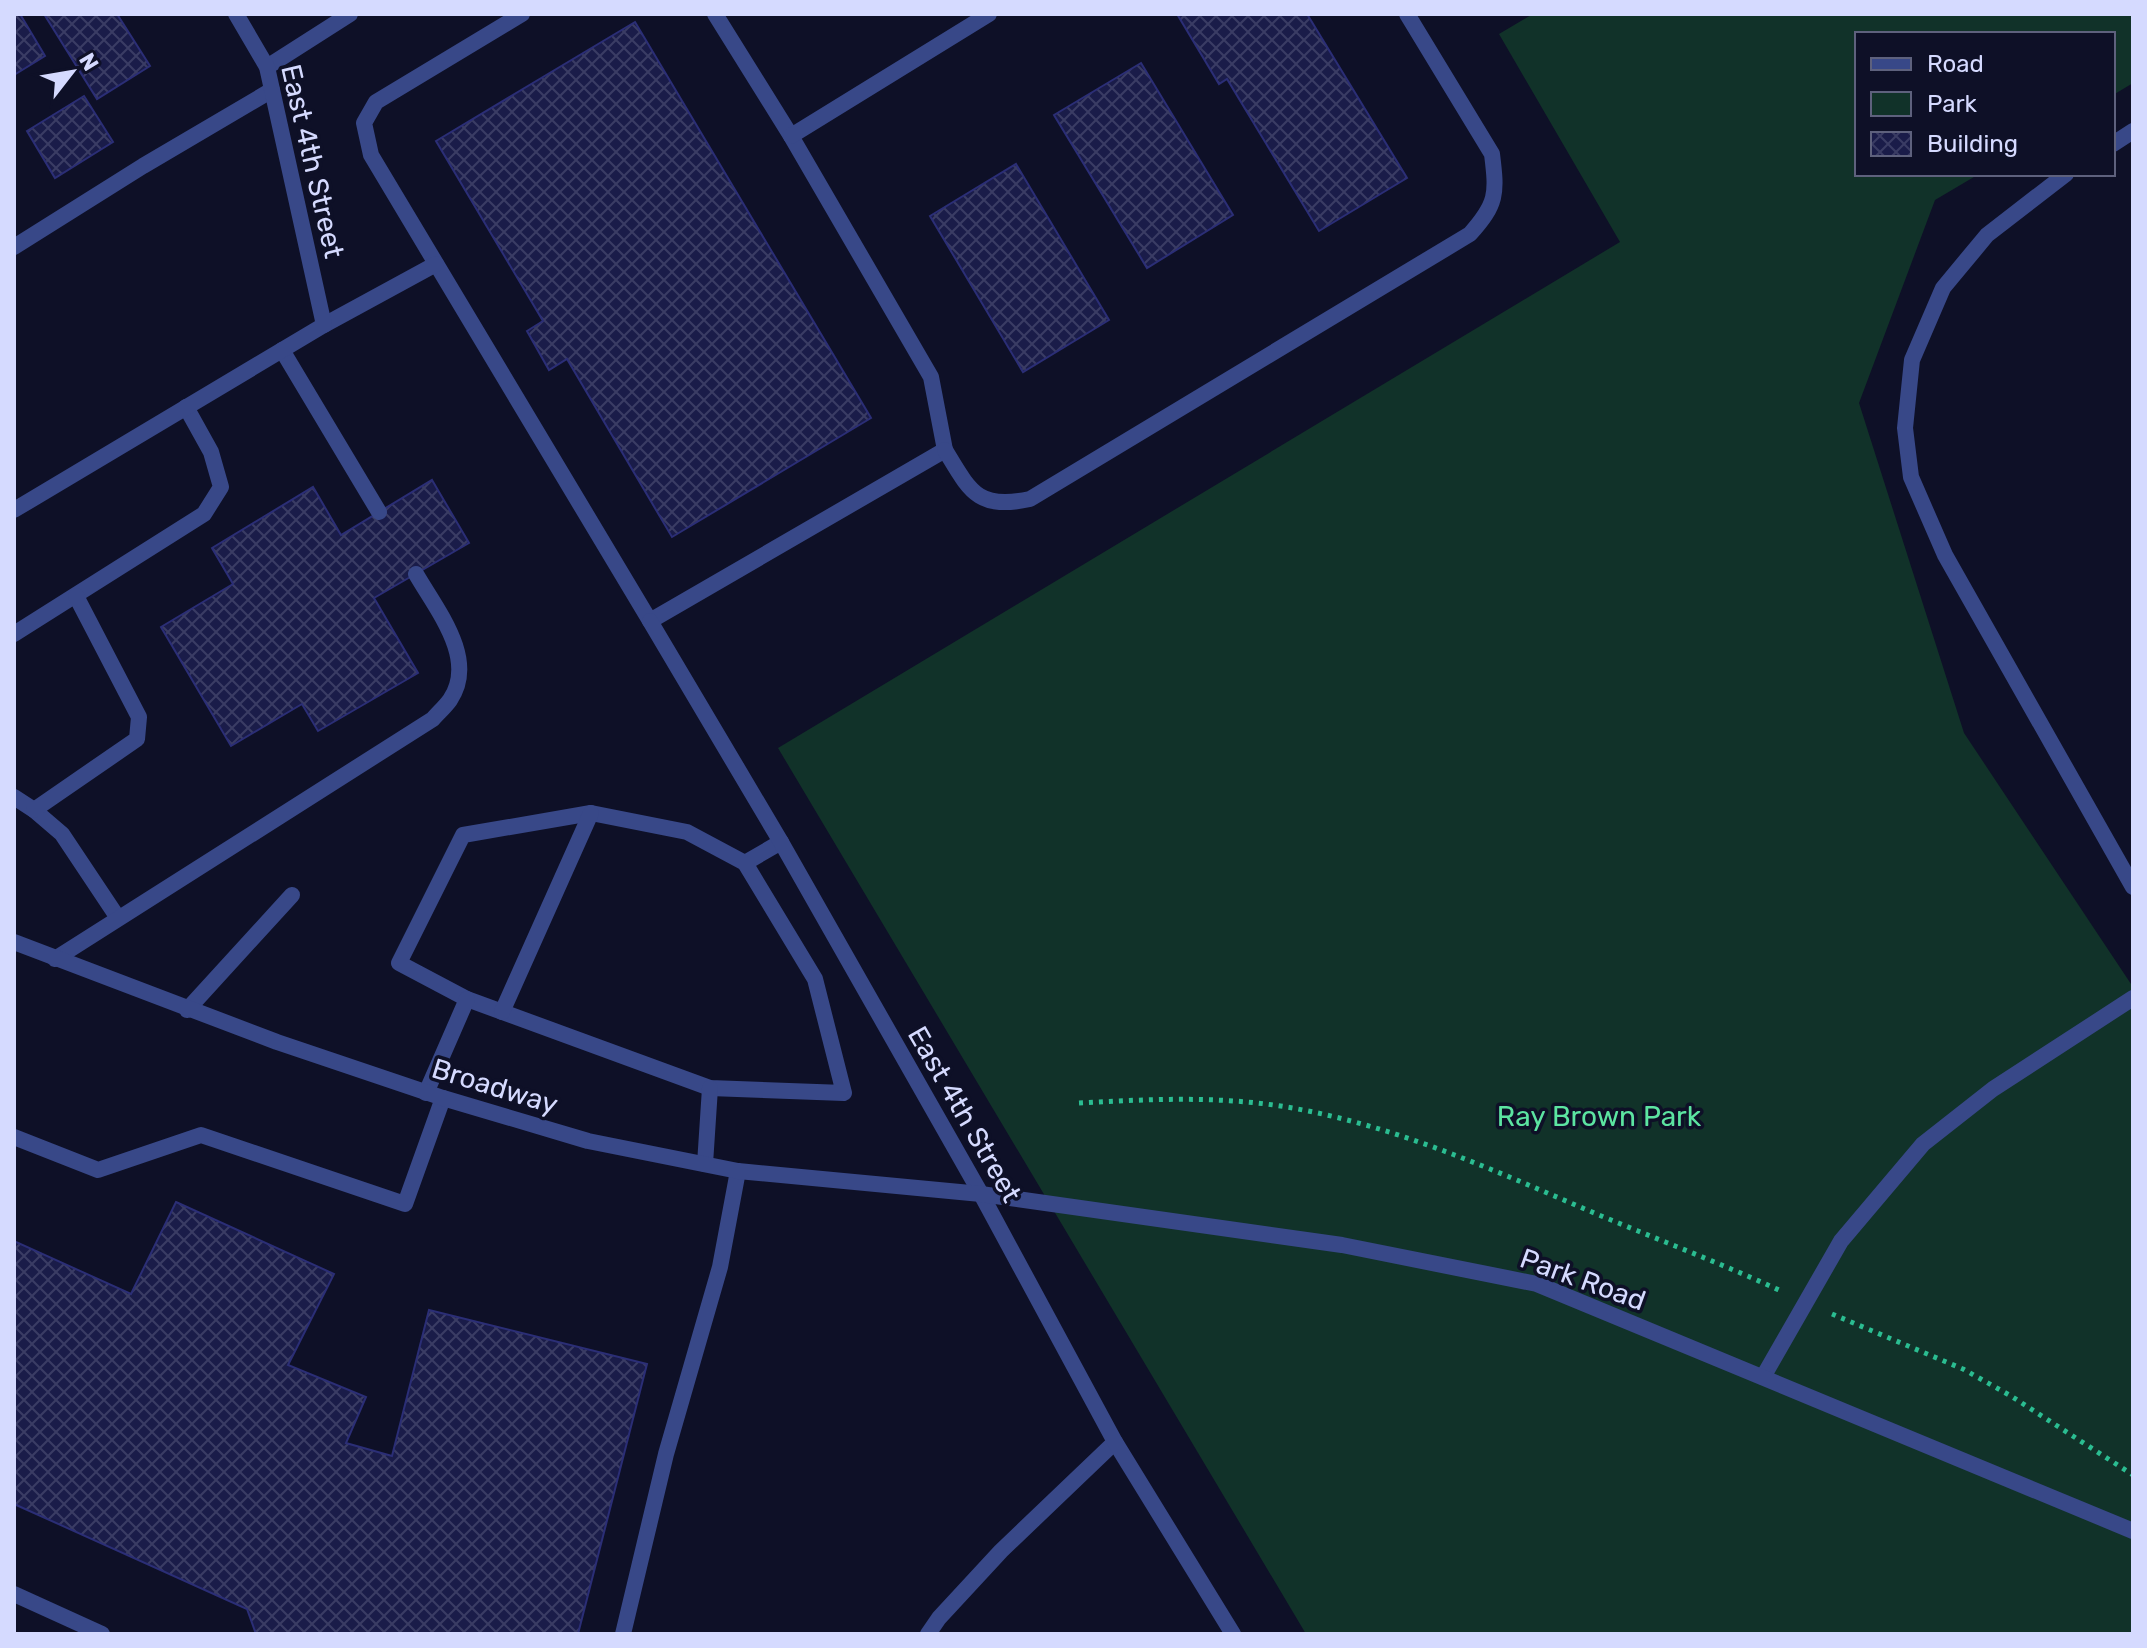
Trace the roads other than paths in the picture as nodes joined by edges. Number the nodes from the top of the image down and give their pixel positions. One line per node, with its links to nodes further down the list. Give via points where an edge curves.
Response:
1 (236, 14): 7 (street, East 4th Street)
2 (350, 14): 7 (street)
3 (522, 14): 14 (street, East 4th Street, via 376,102 364,123 371,155)
4 (715, 14): 10 (street)
5 (989, 14): 10 (street)
6 (1407, 14): 18 (street, via 1492,154 1490,211 1470,234 1030,499 1006,504 986,500 969,489)
7 (267, 67): 8 (street, East 4th Street)
8 (272, 90): 13 (street); 15 (street, East 4th Street)
9 (2133, 131): 11 (street)
10 (791, 136): 18 (street, via 931,377)
11 (2115, 143)
12 (2063, 176): 30 (street, via 1987,235 1943,288 1912,360 1905,428 1911,477 1945,555)
13 (14, 247)
14 (436, 264): 15 (street); 23 (street, East 4th Street)
15 (324, 325): 16 (street)
16 (282, 350): 17 (street); 20 (street)
17 (186, 407): 19 (street); 22 (street, via 211,452 221,487 204,514)
18 (945, 450): 23 (street)
19 (14, 510)
20 (379, 512)
21 (416, 574): 32 (street, via 455,643 459,672 451,698 433,719)
22 (76, 596): 24 (street); 26 (street, via 139,717 137,739)
23 (650, 621): 28 (street, East 4th Street)
24 (14, 634)
25 (14, 797): 26 (street)
26 (34, 810): 32 (street, via 62,834)
27 (591, 813): 29 (street, via 687,832); 36 (street, via 463,835 399,963); 38 (street)
28 (781, 842): 29 (street); 45 (street, East 4th Street)
29 (745, 863): 39 (street, via 815,979 844,1093)
30 (2133, 887)
31 (292, 895): 37 (street)
32 (118, 918): 34 (street)
33 (14, 942): 34 (street, Broadway)
34 (55, 959): 37 (street, Broadway)
35 (2133, 998): 46 (street, via 1993,1089 1923,1144 1841,1241)
36 (467, 999): 38 (street); 40 (street)
37 (187, 1010): 40 (street, Broadway)
38 (502, 1012): 39 (street)
39 (710, 1088): 43 (street)
40 (426, 1093): 41 (street, Broadway)
41 (443, 1098): 42 (street, via 405,1204 201,1135 98,1170); 43 (street, Broadway, via 588,1141)
42 (14, 1137)
43 (705, 1164): 44 (street, Broadway)
44 (738, 1171): 45 (street, Broadway); 51 (street, via 720,1267 666,1454)
45 (981, 1194): 46 (street, Park Road, via 1342,1245 1537,1284); 47 (street, East 4th Street)
46 (1763, 1377): 48 (street, Park Road)
47 (1115, 1442): 52 (street, via 1001,1551); 53 (street, East 4th Street)
48 (2133, 1531)
49 (14, 1594): 50 (street)
50 (102, 1634)
51 (623, 1634)
52 (928, 1634)
53 (1233, 1634)

